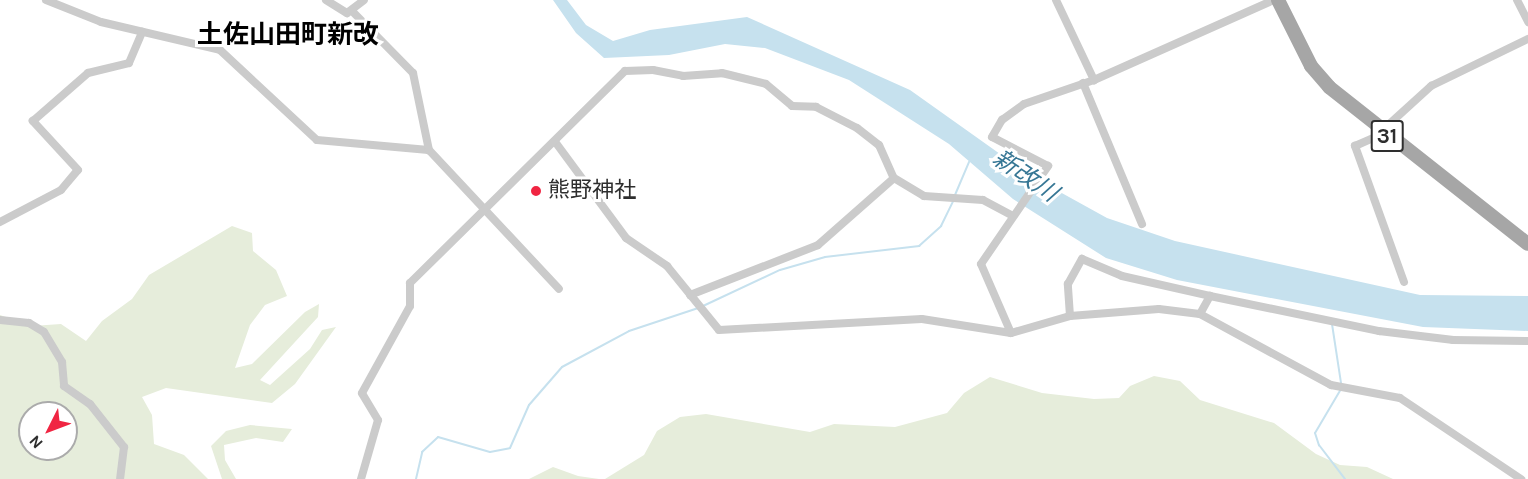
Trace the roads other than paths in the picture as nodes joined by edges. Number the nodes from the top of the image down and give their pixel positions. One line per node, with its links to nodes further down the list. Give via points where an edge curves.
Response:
1 (46, 0): 10 (street)
2 (326, 0): 8 (street, via 342,14)
3 (364, 0): 8 (street)
4 (1056, 0): 12 (street)
5 (1274, 0): 12 (street)
6 (1278, 0): 14 (main road, 31, via 1311,66)
7 (1517, 0): 9 (street)
8 (352, 11): 16 (street, via 413,73)
9 (1528, 21)
10 (142, 32): 16 (street, via 220,50 317,140); 20 (street, via 129,63 88,73 33,121 78,170 61,190)
11 (1528, 39): 14 (street, via 1423,91)
12 (1094, 80): 13 (street)
13 (1083, 83): 19 (street, via 1024,104 1002,120 993,137 1048,166); 21 (street)
14 (1381, 132): 22 (main road, 31); 23 (street, via 1355,146)
15 (555, 143): 17 (street, via 625,71 653,70 683,76 722,73 766,84 792,106 816,107 858,128 879,145); 18 (street); 25 (street, via 626,238 667,266)
16 (429, 150): 18 (street)
17 (894, 178): 19 (street, via 924,196 983,200); 25 (street, via 818,245)
18 (485, 207): 24 (street); 34 (street, via 410,283 410,306 362,393 378,420)
19 (1013, 216): 30 (street, via 981,264)
20 (0, 222)
21 (1142, 224)
22 (1528, 244)
23 (1404, 282)
24 (559, 289)
25 (690, 295): 30 (street, via 719,330 922,319)
26 (1210, 296): 27 (street); 28 (street, via 1122,276 1082,259 1068,284); 31 (street, via 1379,331)
27 (1200, 314): 28 (street, via 1160,309); 35 (street, via 1331,385 1400,398)
28 (1070, 316): 30 (street)
29 (0, 320): 33 (street, via 29,322 50,339 62,362 64,386 90,404 124,447)
30 (1011, 333)
31 (1523, 342): 32 (street)
32 (1528, 349)
33 (120, 479)
34 (361, 479)
35 (1521, 479)

